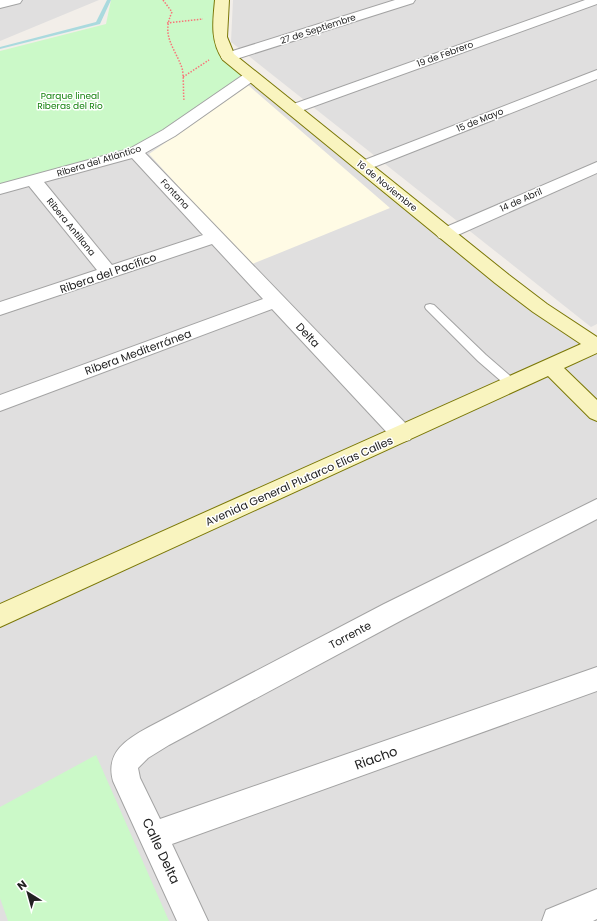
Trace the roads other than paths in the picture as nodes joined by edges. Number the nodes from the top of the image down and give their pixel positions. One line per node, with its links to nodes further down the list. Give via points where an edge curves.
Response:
1 (15, 0): 5 (street)
2 (222, 0): 6 (street, via 220,29)
3 (408, 0): 6 (street, 27 de Septiembre)
4 (592, 2): 9 (street, 19 de Febrero)
5 (0, 4)
6 (226, 53): 8 (street, 16 de Noviembre)
7 (597, 74): 11 (street, 15 de Mayo)
8 (252, 76): 9 (street, 16 de Noviembre); 10 (street, Ribera del Atlántico, via 169,134)
9 (292, 109): 11 (street, 16 de Noviembre)
10 (135, 152): 13 (street, Ribera del Atlántico); 16 (street, Fontana)
11 (363, 166): 15 (street, 16 de Noviembre)
12 (597, 167): 15 (street, 14 de Abril)
13 (33, 180): 14 (street, Ribera del Atlántico); 17 (street, Ribera Antillana)
14 (0, 189)
15 (446, 234): 21 (street, 16 de Noviembre, via 540,308)
16 (215, 237): 17 (street, Ribera del Pacífico); 18 (street, Delta)
17 (109, 273): 20 (street, Ribera del Pacífico)
18 (275, 301): 24 (street, Ribera Mediterránea); 26 (street, Delta)
19 (430, 307): 23 (lane)
20 (0, 309)
21 (597, 346): 22 (street, Avenida General Plutarco Elías Calles)
22 (551, 367): 23 (street, Avenida General Plutarco Elías Calles); 25 (street)
23 (512, 384): 26 (street, Avenida General Plutarco Elías Calles)
24 (0, 402)
25 (597, 413)
26 (402, 434): 28 (street, Avenida General Plutarco Elías Calles)
27 (597, 508): 30 (street, Torrente, via 141,746 128,759 124,769)
28 (0, 616)
29 (597, 679): 31 (street, Riacho)
30 (128, 781): 31 (street, Calle Delta)
31 (154, 836): 33 (street, Calle Delta)
32 (597, 904): 34 (street)
33 (193, 921)
34 (557, 921)

